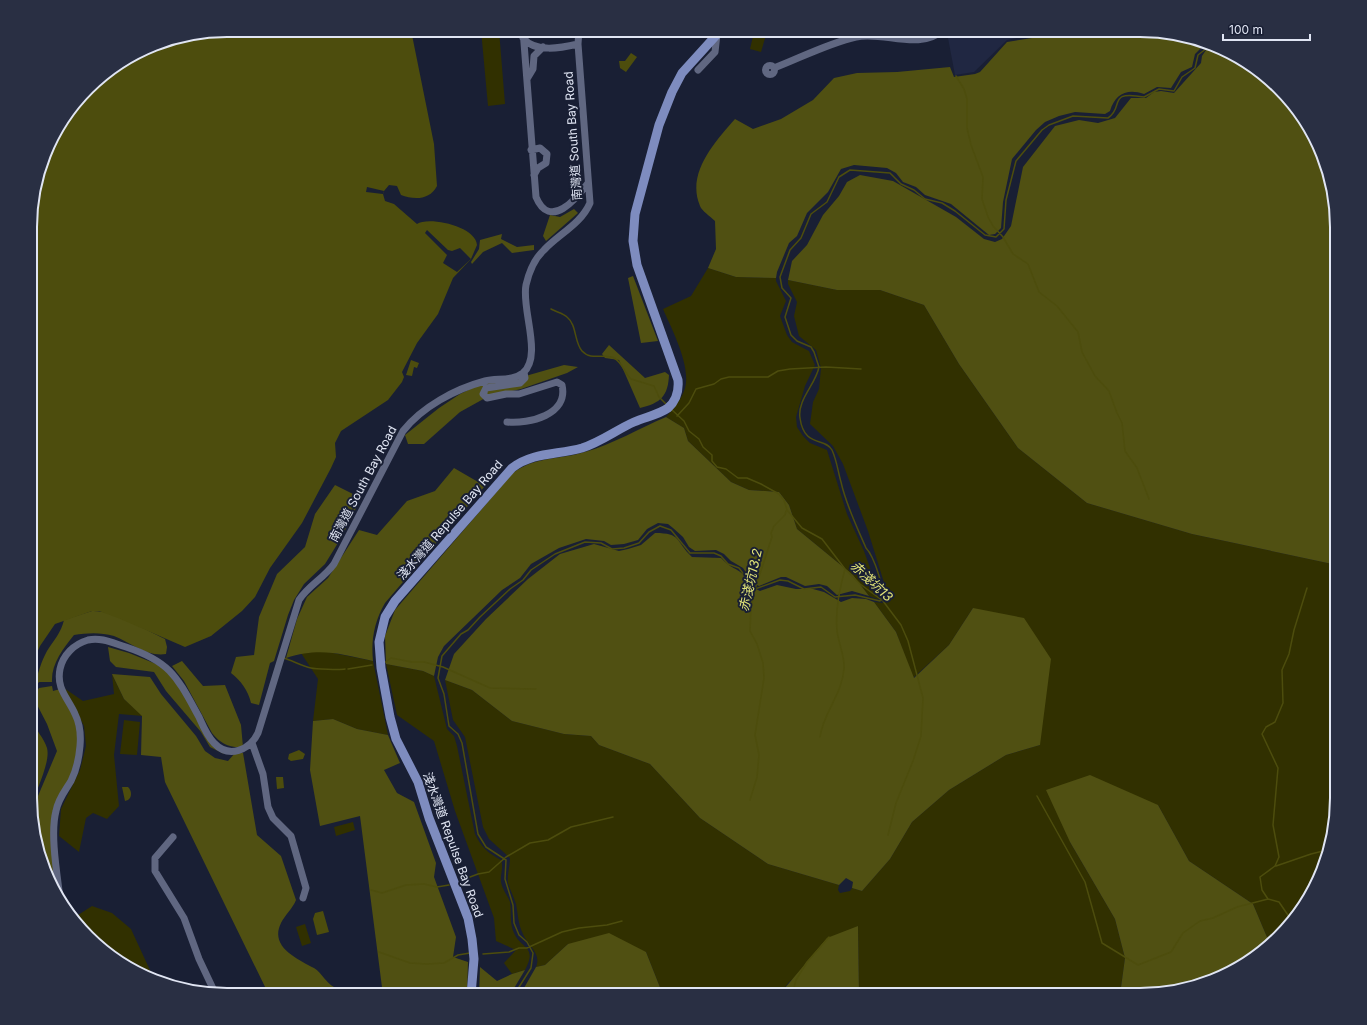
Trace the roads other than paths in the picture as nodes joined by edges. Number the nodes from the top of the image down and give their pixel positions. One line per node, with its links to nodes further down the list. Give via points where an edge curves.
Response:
1 (578, 37): 8 (street, 南灣道 South Bay Road)
2 (714, 37): 23 (main road, 淺水灣道 Repulse Bay Road, via 688,66 672,92 656,135 634,219 637,265 678,380 674,400 661,412 633,422 599,442 532,457 512,468 395,600 380,632 379,656 393,728 418,782 429,818 470,924 474,959)
3 (718, 37): 11 (street, via 714,52)
4 (856, 37): 6 (street, via 918,40)
5 (856, 37): 10 (street)
6 (930, 37)
7 (523, 38): 9 (street, via 531,45); 12 (street)
8 (578, 44): 9 (street); 15 (street, 南灣道 South Bay Road)
9 (543, 48): 12 (street, via 534,56 533,69)
10 (774, 68)
11 (698, 70)
12 (527, 78): 13 (street)
13 (531, 150): 14 (street); 14 (street, via 540,148 547,154 546,163 538,168)
14 (534, 175): 15 (street, via 538,203 555,211 568,206)
15 (588, 183): 16 (street, 南灣道 South Bay Road, via 590,203 587,210 557,240 543,250 529,275 524,298 532,357)
16 (524, 372): 17 (street, via 525,378 520,383 486,388 483,394 487,398 519,394 557,382 562,385 562,400 554,410 538,419 520,423); 18 (street, 南灣道 South Bay Road, via 514,377 486,381 460,390 417,416 403,431 334,564 299,600 260,729)
17 (507, 422)
18 (252, 743): 20 (street, via 237,751 217,746 208,735 178,680 169,668 156,659 99,639 85,641 70,650 60,667 59,683 77,718 80,741 76,768 59,801 54,820); 21 (street, via 263,774 268,807 273,818 291,836 306,888)
19 (173, 837): 22 (street, via 156,858 155,872 184,918)
20 (59, 887)
21 (303, 898)
22 (213, 988)
23 (472, 988)

